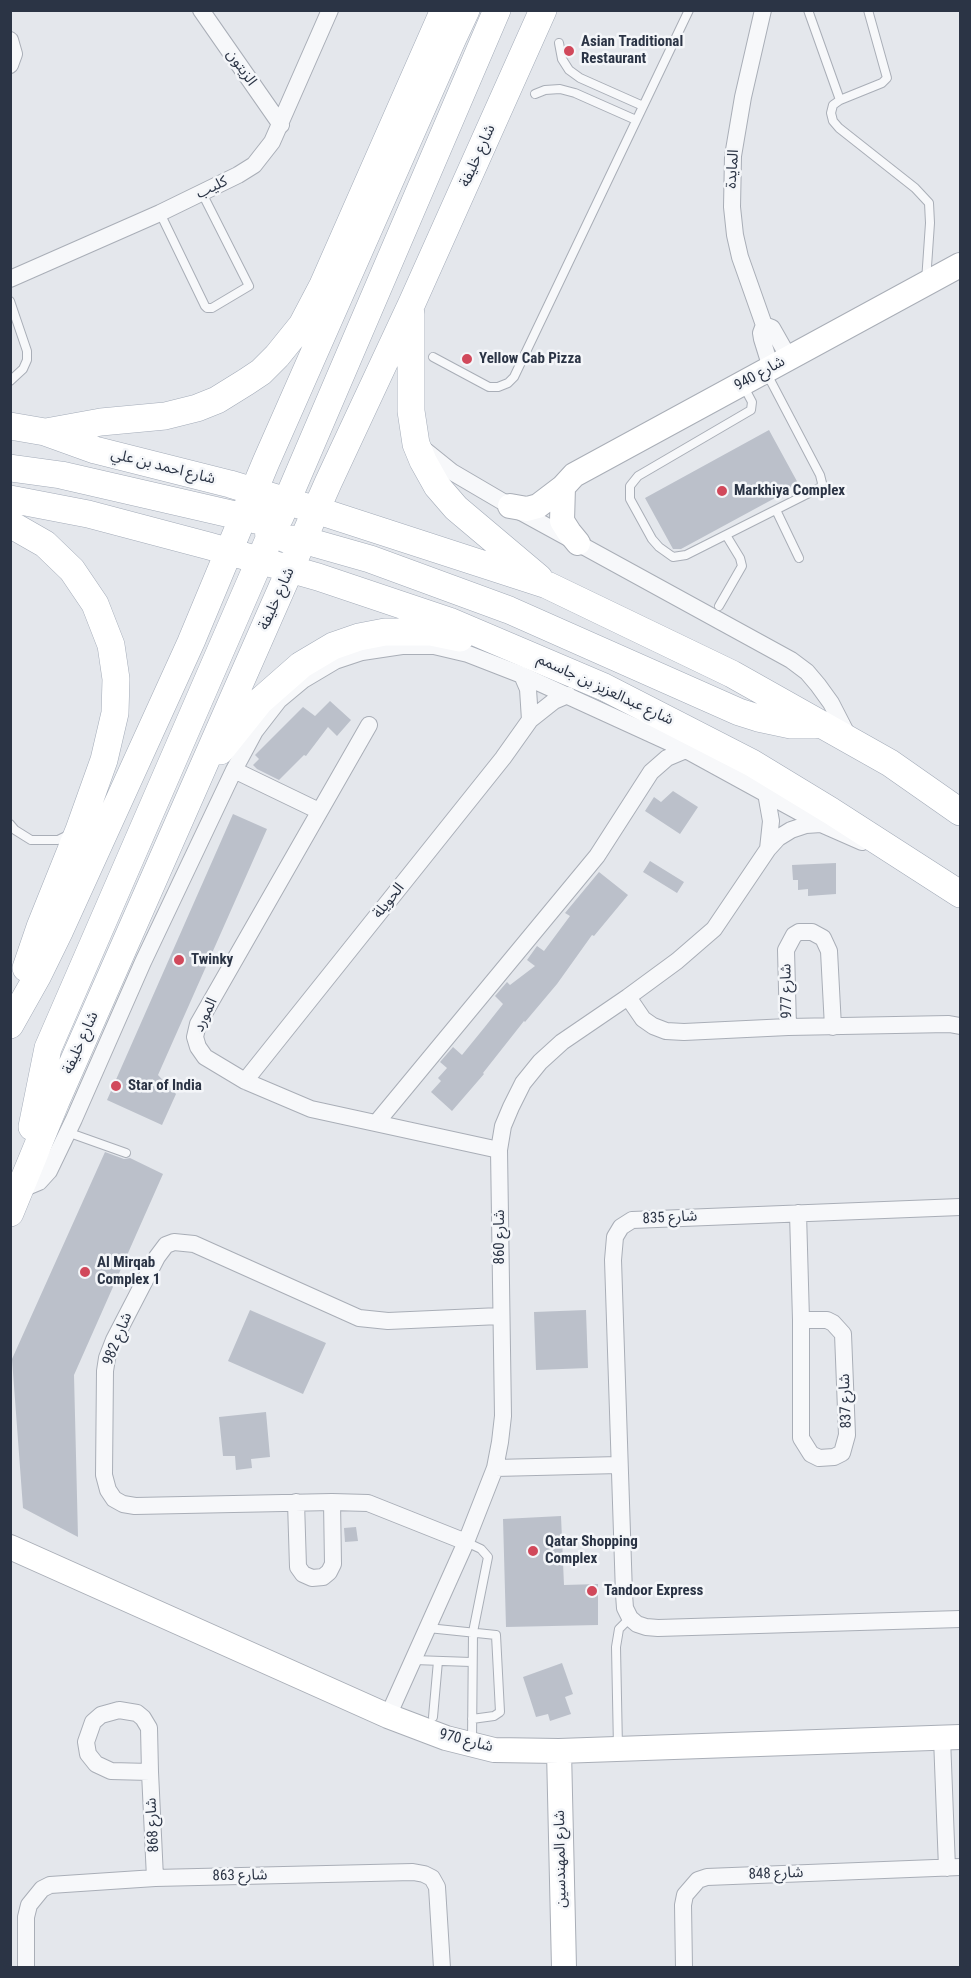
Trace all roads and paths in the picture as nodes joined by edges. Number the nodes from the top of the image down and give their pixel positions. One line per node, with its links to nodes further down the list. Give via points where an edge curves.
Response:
1 (201, 10): 18 (street, الزيتون)
2 (330, 10): 18 (street, كليب)
3 (444, 10): 31 (main road, via 323,285 302,325 277,356 246,382 197,408)
4 (466, 10): 35 (main road, شارع خليفة)
5 (497, 10): 41 (main road)
6 (543, 10): 25 (main road, شارع خليفة)
7 (689, 10): 16 (lane)
8 (763, 10): 27 (street, المايدة, via 738,128 731,184 740,258 764,325 771,328)
9 (808, 10): 15 (lane)
10 (868, 10): 15 (lane, via 887,78)
11 (10, 40): 13 (street, via 14,54)
12 (558, 43): 16 (lane, via 569,70)
13 (10, 65)
14 (535, 94): 17 (lane, via 560,89)
15 (840, 100): 23 (lane, via 833,105 833,121 929,203)
16 (643, 106): 17 (lane)
17 (636, 120): 26 (lane, via 514,377 508,383 489,387)
18 (281, 125): 19 (street, كليب, via 254,165)
19 (202, 193): 20 (street, كليب); 20 (lane, via 249,286 212,308 205,306)
20 (160, 213): 22 (street, كليب)
21 (960, 265): 23 (street, شارع 940)
22 (10, 279)
23 (926, 284): 27 (street, شارع 940)
24 (10, 301): 28 (lane, via 27,360)
25 (411, 303): 32 (main road, via 411,411); 38 (main road, شارع خليفة)
26 (433, 357)
27 (775, 366): 29 (street, شارع 940); 39 (lane, via 822,483 818,489)
28 (10, 381)
29 (743, 384): 34 (street, شارع 940, via 574,475); 42 (lane, via 752,402 751,410 638,476 630,486 630,499 652,539 673,557 686,555)
30 (10, 426): 31 (main road, شارع احمد بن علي)
31 (45, 432): 35 (main road, شارع احمد بن علي, via 95,450)
32 (416, 444): 37 (street, via 452,472); 47 (main road, via 437,486 456,508)
33 (10, 468): 41 (main road, via 61,476)
34 (563, 487): 37 (street, شارع 940, via 538,506); 43 (street, via 562,520)
35 (254, 492): 41 (main road, شارع خليفة)
36 (10, 499): 44 (main road, via 88,514)
37 (510, 506): 43 (street)
38 (316, 510): 41 (main road, شارع خليفة); 47 (main road)
39 (776, 510): 42 (lane); 45 (lane)
40 (10, 524): 66 (main road, via 45,544 72,570 95,604 111,645 115,713 104,760)
41 (273, 530): 44 (main road, شارع خليفة); 44 (main road); 46 (main road, شارع خليفة); 54 (main road, via 370,559 509,610 739,712 791,725); 80 (main road, via 48,1048)
42 (726, 535): 48 (lane, via 742,566)
43 (578, 543): 56 (street, via 791,660 807,672 831,703)
44 (230, 552): 71 (main road, شارع خليفة, via 60,930 37,977)
45 (799, 558)
46 (290, 569): 50 (main road, شارع عبدالعزيز بن جاسمم, via 449,621); 60 (main road, شارع خليفة)
47 (547, 585): 54 (main road, via 732,674)
48 (719, 606)
49 (362, 652): 50 (street, شارع عبدالعزيز بن جاسمم, via 434,646); 58 (street, شارع خليفة, via 335,661 279,700 255,731)
50 (525, 665): 51 (street, شارع عبدالعزيز بن جاسمم); 52 (street); 60 (main road, via 480,641 431,632 385,632 333,646 301,665 260,701); 68 (main road, شارع عبدالعزيز بن جاسمم, via 604,687 742,758)
51 (568, 695): 52 (street, الحويلة, via 547,705); 55 (street, شارع عبدالعزيز بن جاسمم)
52 (530, 720): 75 (street, الحويلة)
53 (369, 725): 62 (street, المورد)
54 (822, 725): 56 (main road)
55 (650, 733): 57 (street, شارع عبدالعزيز بن جاسمم); 59 (street)
56 (849, 739): 63 (main road)
57 (686, 750): 59 (street, via 667,758); 61 (street, شارع عبدالعزيز بن جاسمم)
58 (234, 770): 62 (street); 77 (street, شارع خليفة)
59 (651, 772): 76 (street, via 597,856)
60 (197, 779): 80 (main road, شارع خليفة)
61 (766, 793): 65 (street, شارع عبدالعزيز بن جاسمم); 67 (street, شارع 860, via 771,821)
62 (319, 811): 75 (street, المورد, via 198,1024 195,1037 205,1057)
63 (960, 812)
64 (10, 824): 66 (lane, via 31,840 58,840)
65 (821, 824): 67 (street, شارع 860, via 791,830); 68 (street, شارع عبدالعزيز بن جاسمم)
66 (79, 830): 71 (main road, via 32,949)
67 (768, 849): 70 (street, شارع 860, via 714,929)
68 (899, 855): 69 (main road, شارع عبدالعزيز بن جاسمم)
69 (960, 894)
70 (628, 997): 73 (street, شارع 977, via 643,1019 666,1031); 78 (street, شارع 860, via 562,1042 540,1062 511,1107)
71 (11, 1016)
72 (960, 1026): 74 (street, شارع 977)
73 (788, 1027): 74 (street, شارع 977); 74 (street, شارع 977, via 786,950 794,935 812,932 827,943)
74 (833, 1027)
75 (245, 1081): 76 (street, المورد, via 311,1109)
76 (377, 1122): 78 (street, المورد)
77 (67, 1132): 79 (lane); 80 (street, شارع خليفة, via 44,1178)
78 (499, 1150): 83 (street, شارع 860)
79 (126, 1153)
80 (15, 1201)
81 (960, 1207): 82 (street, شارع 835)
82 (798, 1213): 84 (street, شارع 837); 85 (street, شارع 835, via 632,1220 621,1227 613,1246)
83 (500, 1316): 86 (street, شارع 860, via 503,1416); 87 (street, شارع 982, via 365,1320 194,1245 174,1242 160,1251 107,1358 104,1475 108,1490 114,1499 135,1506)
84 (801, 1320): 84 (street, شارع 837, via 801,1438 811,1454 834,1457 842,1453 847,1435 843,1334 827,1320)
85 (619, 1465): 86 (street); 91 (street, شارع 835, via 625,1601)
86 (495, 1468): 89 (street, شارع 860)
87 (296, 1502): 88 (street, شارع 982); 88 (street, via 298,1567 312,1578 323,1577 333,1564)
88 (332, 1502): 89 (street, شارع 982, via 368,1503)
89 (466, 1542): 93 (street, شارع 860); 94 (lane, via 488,1557)
90 (10, 1547): 98 (street, شارع 970)
91 (630, 1618): 92 (street, via 646,1627 658,1628); 103 (lane, via 619,1629 616,1647)
92 (960, 1619)
93 (428, 1629): 94 (lane); 95 (street, شارع 860)
94 (473, 1632): 97 (lane); 100 (lane, via 497,1637 502,1705 498,1714)
95 (414, 1660): 96 (lane); 98 (street, شارع 860)
96 (438, 1661): 97 (lane); 99 (lane)
97 (471, 1662): 100 (lane)
98 (388, 1716): 102 (street, شارع 970)
99 (433, 1717)
100 (472, 1719): 102 (lane)
101 (951, 1738): 103 (street, شارع 970); 106 (street, شارع 848)
102 (472, 1745): 104 (street, شارع 970, via 494,1750)
103 (618, 1749): 104 (street, شارع 970)
104 (559, 1751): 110 (street, شارع المهندسين)
105 (150, 1772): 105 (street, شارع 868, via 149,1728 143,1718 118,1710 101,1714 88,1730 86,1742 88,1754 96,1764 118,1773); 107 (street, شارع 868)
106 (954, 1868): 111 (street, شارع 848, via 698,1880 685,1895 683,1905)
107 (155, 1878): 108 (street, شارع 863, via 60,1884 42,1889 34,1895 26,1917); 109 (street, شارع 863, via 424,1874 437,1887)
108 (26, 1968)
109 (442, 1968)
110 (564, 1968)
111 (684, 1968)

